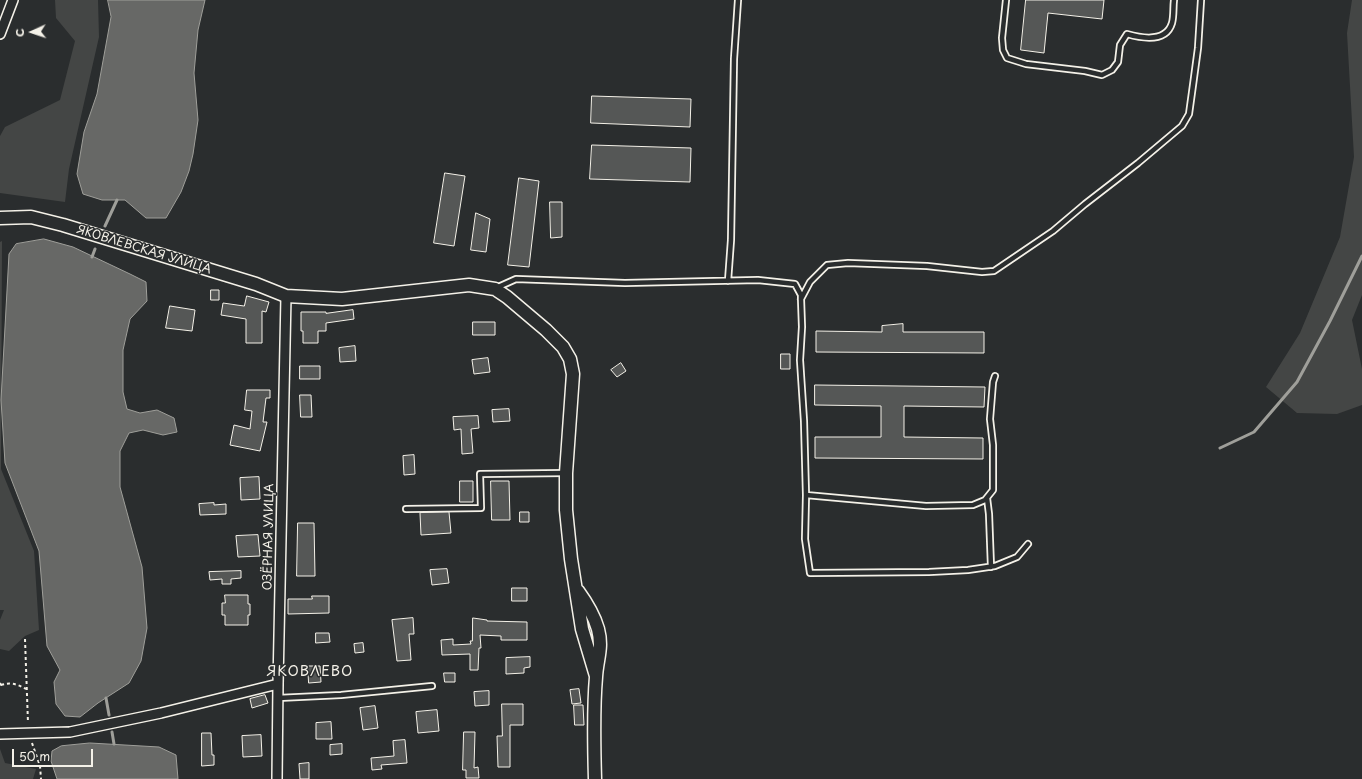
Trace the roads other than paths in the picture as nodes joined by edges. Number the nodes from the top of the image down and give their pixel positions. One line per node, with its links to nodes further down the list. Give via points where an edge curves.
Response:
1 (13, 0): 6 (street)
2 (738, 0): 8 (lane)
3 (1006, 0): 4 (lane, via 1002,38 1003,50 1008,58 1026,64 1102,74 1112,70 1118,62 1120,45 1127,34 1142,38 1157,37 1166,31 1172,24)
4 (1174, 0)
5 (1201, 0): 11 (lane, via 1198,48 1189,114 1182,126 1052,231 994,271 848,263 827,265 810,282)
6 (0, 34)
7 (0, 218): 10 (street, ЯКОВЛЕВСКАЯ УЛИЦА, via 31,217 64,225 256,284)
8 (728, 281): 9 (lane, via 516,279); 11 (lane, via 758,280 794,284)
9 (495, 289): 10 (street, ЯКОВЛЕВСКАЯ УЛИЦА, via 469,285 342,299); 13 (street, via 546,330 563,347 570,359 573,374)
10 (286, 296): 19 (street, ОЗЁРНАЯ УЛИЦА)
11 (801, 299): 14 (lane, via 800,360)
12 (995, 376): 15 (lane, via 990,419 993,445 992,490)
13 (566, 473): 16 (lane, via 480,474 481,508); 24 (street, via 566,510 571,559 582,629 596,676)
14 (806, 495): 15 (lane, via 926,506 973,505); 18 (lane, via 805,539 810,573 929,572)
15 (986, 498): 18 (lane)
16 (406, 510)
17 (1028, 544): 18 (lane, via 1017,557)
18 (991, 567)
19 (278, 684): 21 (street, ОЗЁРНАЯ УЛИЦА); 22 (street, via 70,732)
20 (432, 686): 21 (lane)
21 (278, 698): 23 (street, ОЗЁРНАЯ УЛИЦА)
22 (0, 734)
23 (277, 779)
24 (595, 779)

